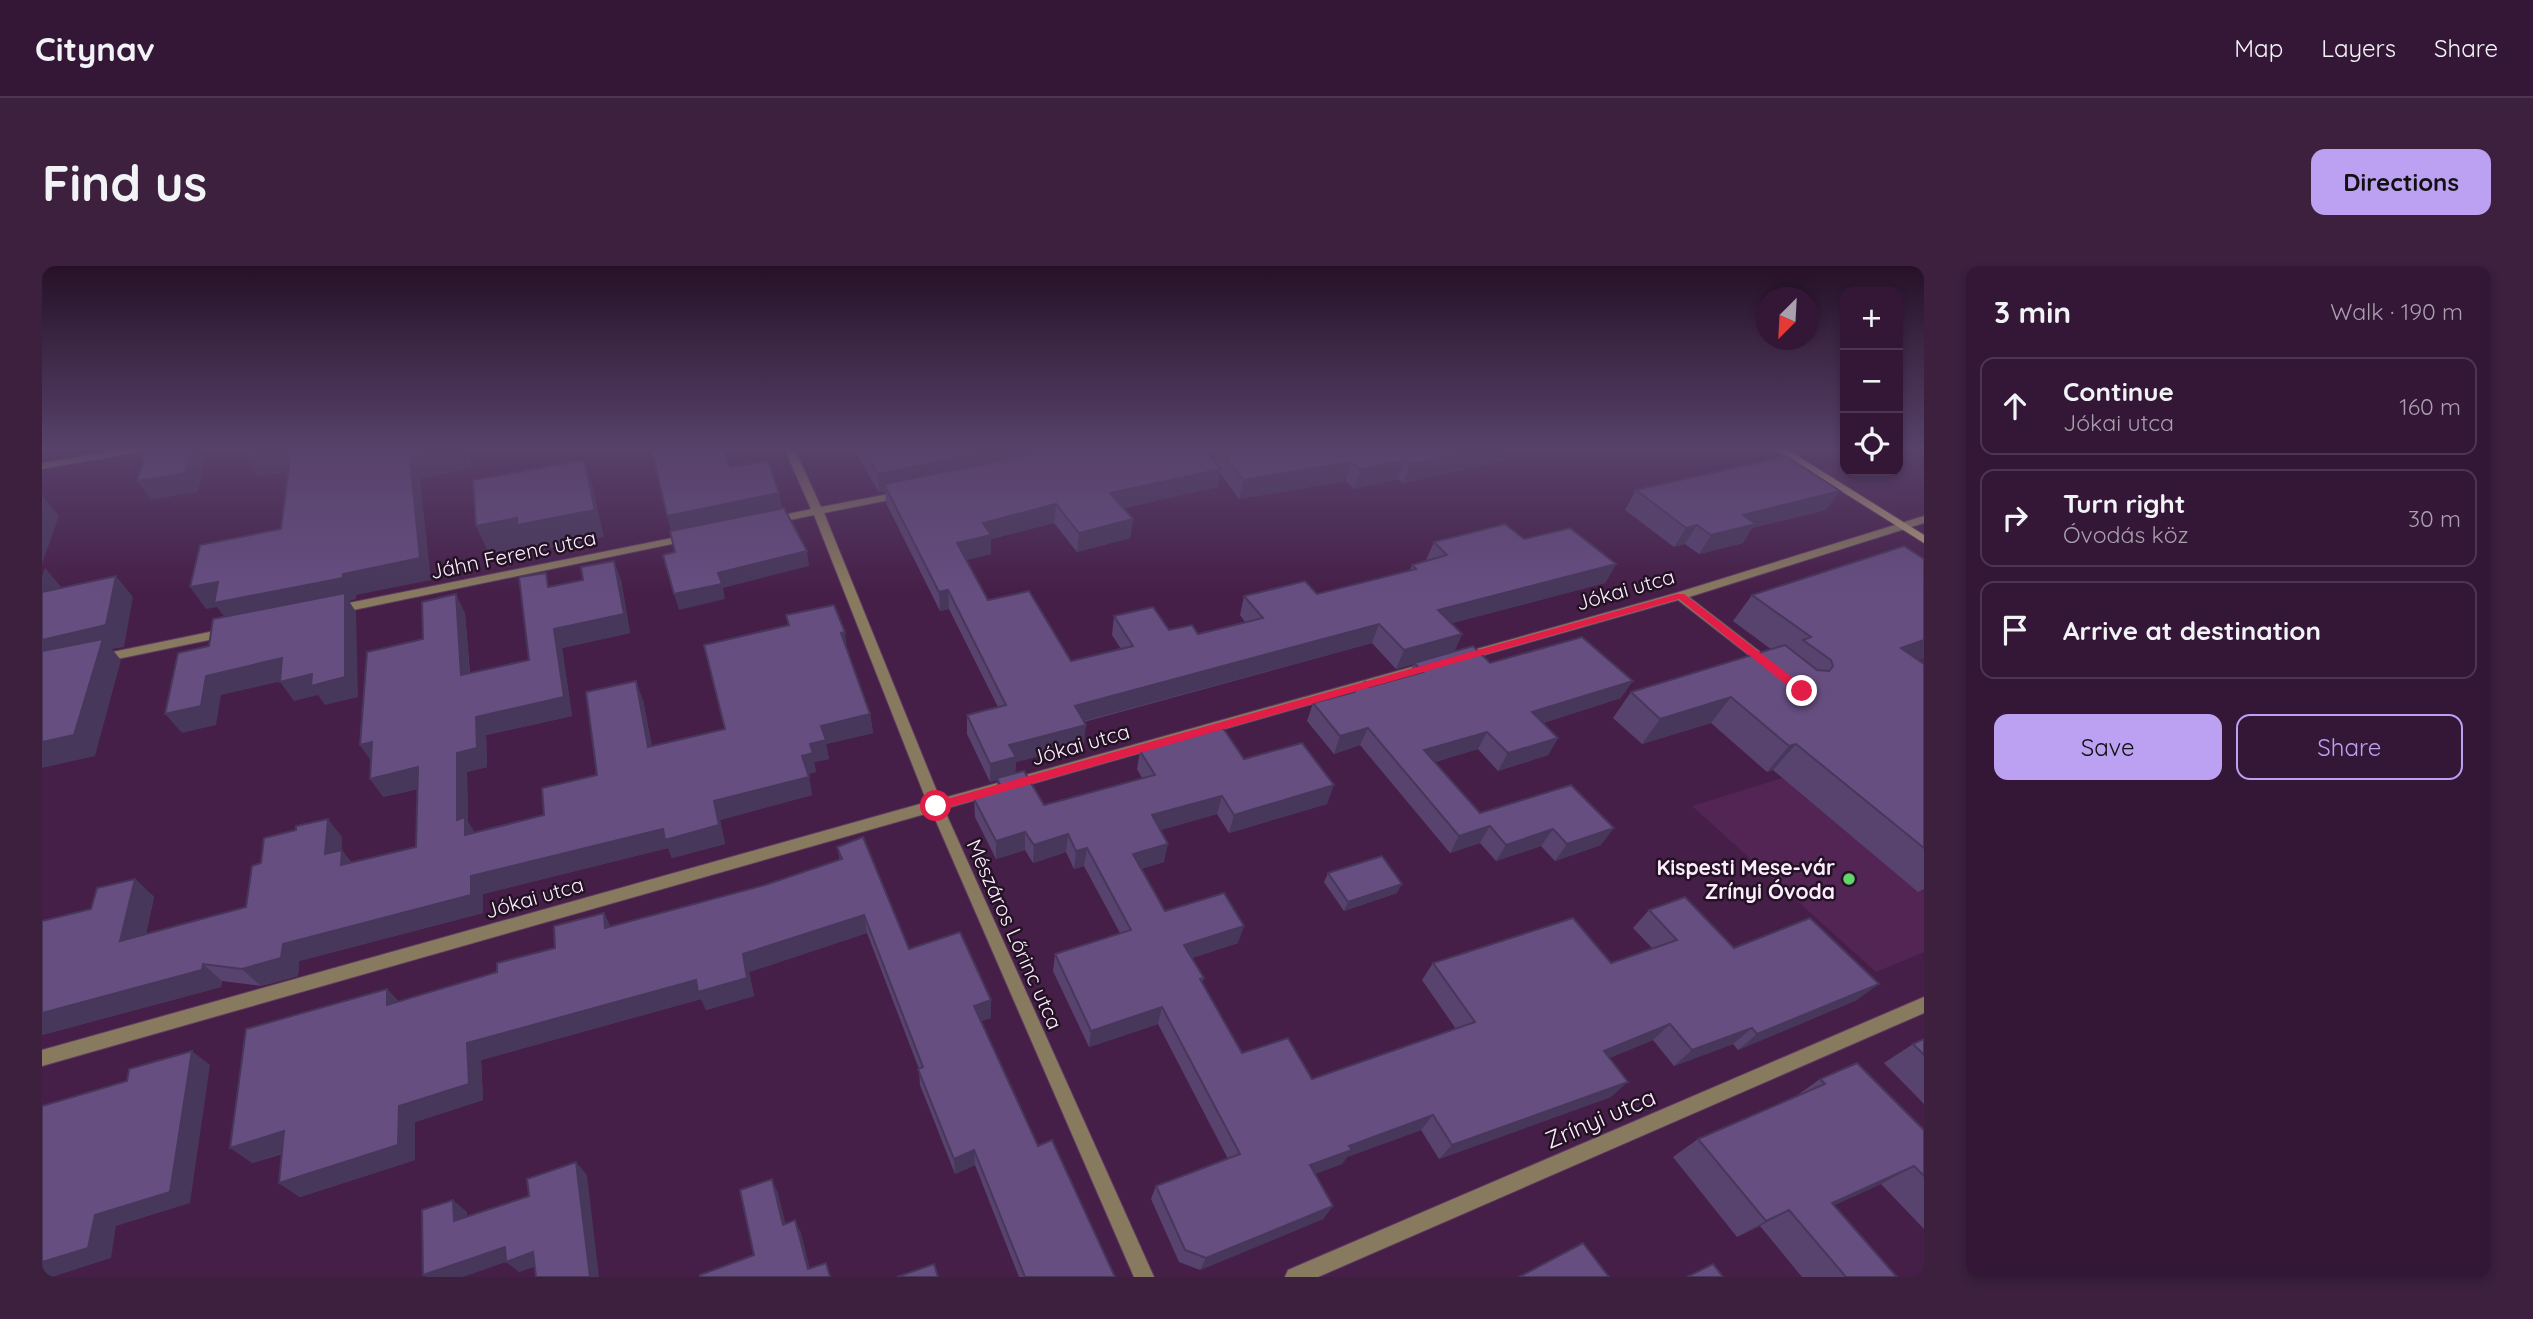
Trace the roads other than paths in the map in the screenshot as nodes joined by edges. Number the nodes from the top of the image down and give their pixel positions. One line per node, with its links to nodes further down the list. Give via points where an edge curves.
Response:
1 (811, 497): 4 (street, Mészáros Lőrinc utca)
2 (888, 497): 4 (street)
3 (1856, 497): 7 (street)
4 (818, 512): 6 (street); 15 (street, Mészáros Lőrinc utca)
5 (1924, 519): 7 (street, Jókai utca)
6 (763, 523)
7 (1902, 526): 9 (street); 10 (street, Jókai utca)
8 (709, 534): 11 (street, Jáhn Ferenc utca)
9 (1924, 540)
10 (1681, 596): 14 (street); 15 (street, Jókai utca)
11 (314, 614)
12 (246, 628): 13 (street)
13 (83, 662)
14 (1782, 675)
15 (936, 806): 17 (street, Jókai utca); 18 (street, Mészáros Lőrinc utca)
16 (1924, 1005): 19 (street, Zrínyi utca)
17 (42, 1058)
18 (1144, 1277)
19 (1295, 1277)

